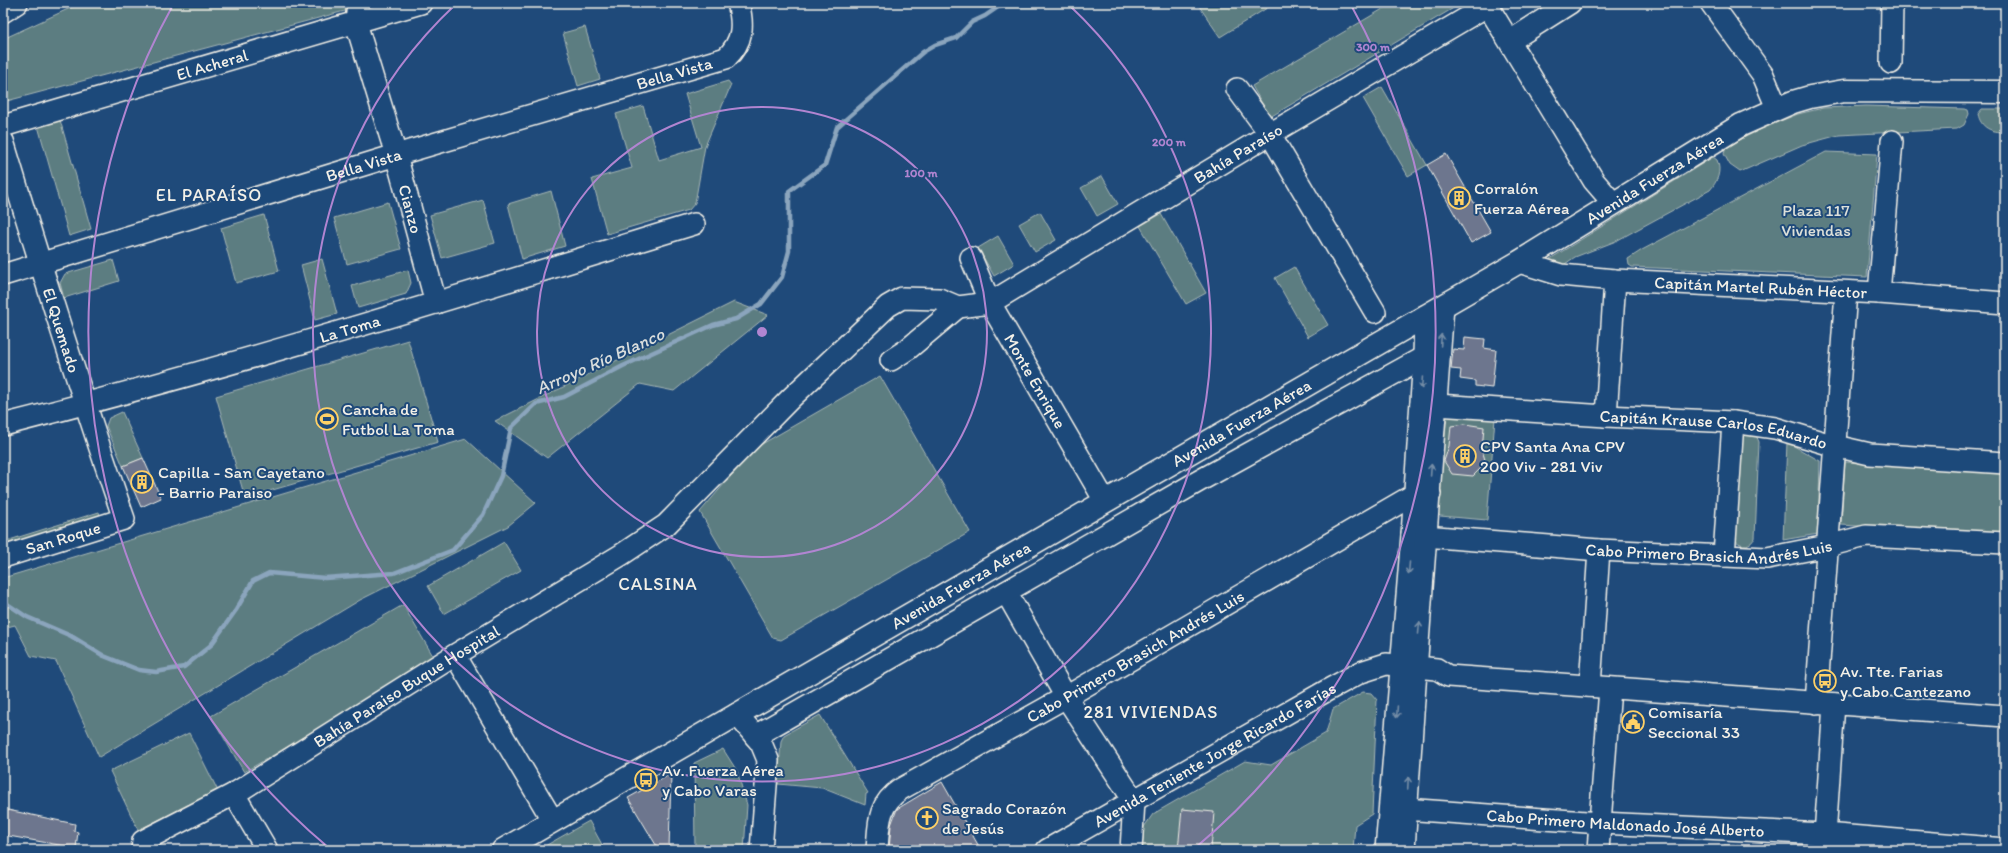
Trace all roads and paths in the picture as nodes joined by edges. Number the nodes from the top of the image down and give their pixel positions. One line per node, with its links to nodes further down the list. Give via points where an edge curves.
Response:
1 (17, 3): 8 (street)
2 (422, 3): 9 (street, El Acheral)
3 (738, 3): 19 (street, Bella Vista, via 742,16 741,32 735,49 726,58)
4 (1570, 3): 10 (street)
5 (1711, 3): 14 (street, via 1763,75)
6 (1892, 3): 11 (street)
7 (1487, 5): 10 (street); 16 (street, Bahía Paraíso)
8 (3, 12)
9 (357, 13): 15 (street, El Acheral); 19 (street, Cianzo)
10 (1510, 41): 20 (street, via 1594,181)
11 (1891, 63)
12 (1237, 89): 16 (street)
13 (2005, 92): 14 (main road, Avenida Fuerza Aérea, via 1844,91 1810,97)
14 (1777, 108): 20 (main road, Avenida Fuerza Aérea, via 1721,136)
15 (3, 126)
16 (1270, 134): 30 (street, Bahía Paraíso); 34 (street)
17 (3, 141): 24 (street, El Quemado)
18 (1892, 141): 28 (street)
19 (396, 155): 24 (street, Bella Vista); 29 (street, Cianzo)
20 (1613, 203): 23 (main road, Avenida Fuerza Aérea)
21 (694, 224): 29 (street, La Toma)
22 (971, 258): 30 (street, Monte Enrique)
23 (1519, 262): 26 (street, Capitán Martel Rubén Héctor, via 1561,275); 33 (main road, Avenida Fuerza Aérea)
24 (40, 264): 25 (street, Bella Vista); 38 (street, El Quemado)
25 (3, 275)
26 (1615, 280): 27 (street, Capitán Martel Rubén Héctor); 39 (street)
27 (1846, 292): 28 (street, Capitán Martel Rubén Héctor); 42 (street)
28 (1879, 293): 31 (street, Capitán Martel Rubén Héctor)
29 (436, 303): 38 (street, La Toma)
30 (990, 303): 32 (street); 45 (street, Monte Enrique)
31 (2005, 303)
32 (958, 307): 36 (street); 54 (street, Bahía Paraiso Buque Hospital, via 939,299 920,298 902,298 888,306 791,398 666,526)
33 (1434, 311): 35 (street); 37 (street, one-way to 33); 45 (main road, Avenida Fuerza Aérea)
34 (1375, 312)
35 (1424, 357): 37 (street, one-way to 37); 53 (street)
36 (891, 360)
37 (1428, 404): 39 (street, Capitán Krause Carlos Eduardo); 44 (street)
38 (84, 405): 41 (street, La Toma); 46 (street, El Quemado)
39 (1606, 416): 40 (street, Capitán Krause Carlos Eduardo)
40 (1733, 422): 42 (street, Capitán Krause Carlos Eduardo, via 1775,428); 51 (street)
41 (3, 425)
42 (1835, 446): 43 (street, Capitán Krause Carlos Eduardo, via 1870,454); 49 (street)
43 (2005, 463)
44 (1422, 494): 47 (street); 57 (street, Cabo Primero Brasich Andrés Luis)
45 (1105, 501): 59 (main road, Avenida Fuerza Aérea)
46 (124, 519): 52 (street, San Roque)
47 (1420, 535): 50 (street, Cabo Primero Brasich Andrés Luis); 55 (street)
48 (2005, 543): 49 (street, Cabo Primero Brasich Andrés Luis, via 1866,536)
49 (1827, 546): 51 (street, Cabo Primero Brasich Andrés Luis, via 1767,558); 58 (street)
50 (1599, 550): 51 (street, Cabo Primero Brasich Andrés Luis); 56 (street)
51 (1724, 556)
52 (3, 557)
53 (1006, 592): 57 (street); 61 (street)
54 (455, 655): 62 (street, Bahía Paraiso Buque Hospital); 65 (street)
55 (1408, 673): 56 (street, Avenida Teniente Jorge Ricardo Farías, via 1437,668 1448,676); 63 (street, Avenida Teniente Jorge Ricardo Farías, via 1385,679 1362,672); 64 (street)
56 (1600, 687): 58 (street, Avenida Teniente Jorge Ricardo Farías); 66 (street)
57 (1066, 697): 63 (street); 73 (street, Cabo Primero Brasich Andrés Luis, via 894,794 880,814)
58 (1825, 703): 60 (street, Avenida Teniente Jorge Ricardo Farías); 67 (street)
59 (737, 714): 61 (street); 65 (main road, Avenida Fuerza Aérea)
60 (2005, 716)
61 (755, 736): 72 (street, via 766,751 768,760)
62 (234, 794): 68 (street, Bahía Paraiso Buque Hospital); 70 (street)
63 (1134, 801): 74 (street, Avenida Teniente Jorge Ricardo Farías); 75 (street)
64 (1398, 808): 66 (street, Cabo Primero Maldonado José Alberto); 76 (street); 77 (street)
65 (553, 821): 71 (main road, Avenida Fuerza Aérea)
66 (1601, 823): 67 (street, Cabo Primero Maldonado José Alberto); 78 (street)
67 (1825, 842): 69 (street, Cabo Primero Maldonado José Alberto)
68 (142, 845)
69 (2005, 849)
70 (267, 850)
71 (503, 850)
72 (761, 850)
73 (877, 850)
74 (1047, 850)
75 (1131, 850)
76 (1386, 850)
77 (1404, 850)
78 (1598, 850)

